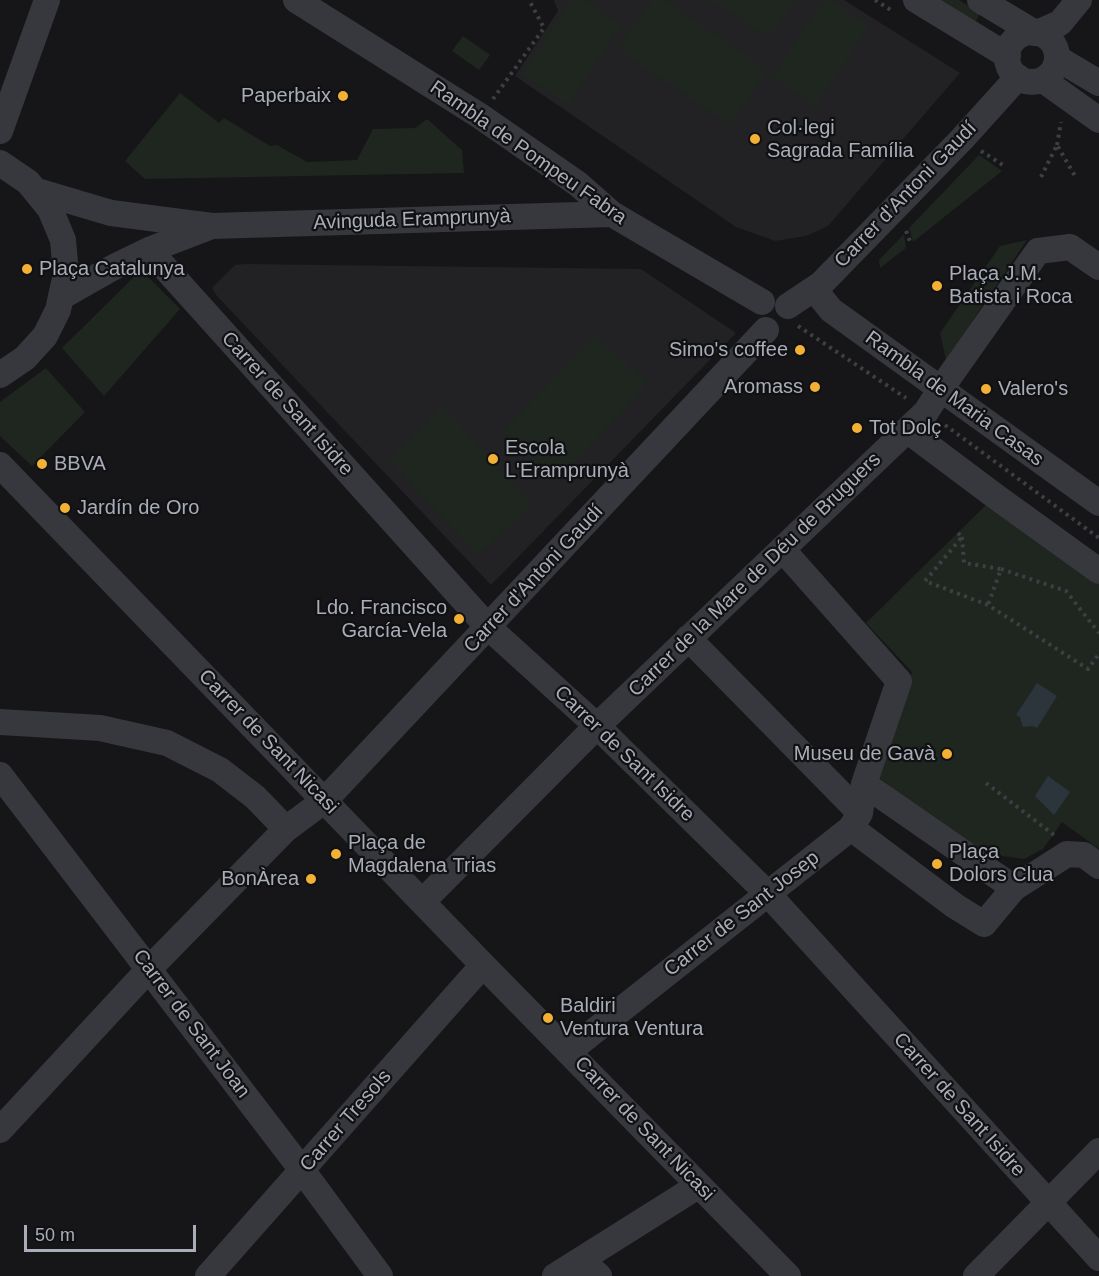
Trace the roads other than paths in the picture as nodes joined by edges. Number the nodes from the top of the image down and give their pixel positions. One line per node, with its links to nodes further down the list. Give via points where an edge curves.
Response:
1 (47, 0): 11 (street)
2 (296, 0): 14 (street, Rambla de Pompeu Fabra, via 480,116 578,184)
3 (916, 0): 8 (street)
4 (980, 0): 6 (street)
5 (1079, 0): 6 (street)
6 (1044, 30): 7 (street); 8 (street, via 1018,37 1009,49)
7 (1056, 54): 8 (street, via 1053,71); 9 (street)
8 (1023, 71): 10 (street); 18 (street, Carrer d'Antoni Gaudí)
9 (1099, 83)
10 (1099, 120)
11 (0, 131)
12 (0, 163): 13 (street)
13 (37, 191): 15 (street, via 111,213); 19 (street, via 50,209 63,240)
14 (612, 214): 15 (street, Avinguda Eramprunyà); 20 (street, Rambla de Pompeu Fabra)
15 (212, 226): 16 (street)
16 (149, 250): 19 (street); 30 (street, Carrer de Sant Isidre)
17 (1099, 267): 24 (street, Carrer de la Mare de Déu de Bruguers, via 1070,247 1038,251)
18 (815, 290): 21 (street, Carrer d'Antoni Gaudí); 24 (street, Rambla de Maria Casas, via 831,310)
19 (63, 296): 23 (street, via 40,342)
20 (762, 302): 21 (street, via 774,298); 22 (street, via 757,317)
21 (788, 306): 22 (street, via 791,318 786,327 778,332)
22 (766, 330): 30 (street, Carrer d'Antoni Gaudí)
23 (0, 375)
24 (940, 390): 25 (street, Carrer de la Mare de Déu de Bruguers, via 927,412); 27 (street, Rambla de Maria Casas)
25 (907, 430): 28 (street, Carrer de la Mare de Déu de Bruguers); 29 (street)
26 (0, 465): 36 (street, Carrer de Sant Nicasi)
27 (1099, 503)
28 (782, 549): 31 (street, Carrer de la Mare de Déu de Bruguers); 35 (street, via 898,681)
29 (1099, 571)
30 (488, 627): 33 (street, Carrer de Sant Isidre); 36 (street, Carrer d'Antoni Gaudí)
31 (688, 638): 33 (street, Carrer de la Mare de Déu de Bruguers); 37 (street)
32 (0, 722): 38 (street, via 100,728 167,743 220,770 255,797)
33 (597, 726): 41 (street, Carrer de Sant Isidre); 42 (street, Carrer de la Mare de Déu de Bruguers)
34 (0, 775): 44 (street, Carrer de Sant Joan)
35 (864, 784): 37 (street); 40 (street)
36 (325, 800): 38 (street); 42 (street, Carrer de Sant Nicasi)
37 (856, 820): 40 (street, via 955,906 984,924); 41 (street, Carrer de Sant Josep)
38 (286, 829): 44 (street)
39 (1099, 866): 40 (street, via 1084,855 1067,854)
40 (1014, 888)
41 (768, 894): 45 (street, Carrer de Sant Josep); 50 (street, Carrer de Sant Isidre)
42 (423, 901): 43 (street, Carrer de Sant Nicasi)
43 (483, 966): 45 (street, Carrer de Sant Nicasi); 48 (street, Carrer Tresols)
44 (149, 969): 46 (street); 48 (street, Carrer de Sant Joan)
45 (569, 1051): 49 (street, Carrer de Sant Nicasi)
46 (0, 1130)
47 (1099, 1151): 50 (street)
48 (303, 1170): 53 (street, Carrer Tresols); 54 (street, Carrer de Sant Joan)
49 (698, 1186): 52 (street); 56 (street, Carrer de Sant Nicasi)
50 (1048, 1203): 51 (street, Carrer de Sant Isidre); 57 (street)
51 (1099, 1258)
52 (590, 1268): 55 (street)
53 (208, 1276)
54 (380, 1276)
55 (555, 1276)
56 (788, 1276)
57 (976, 1276)

